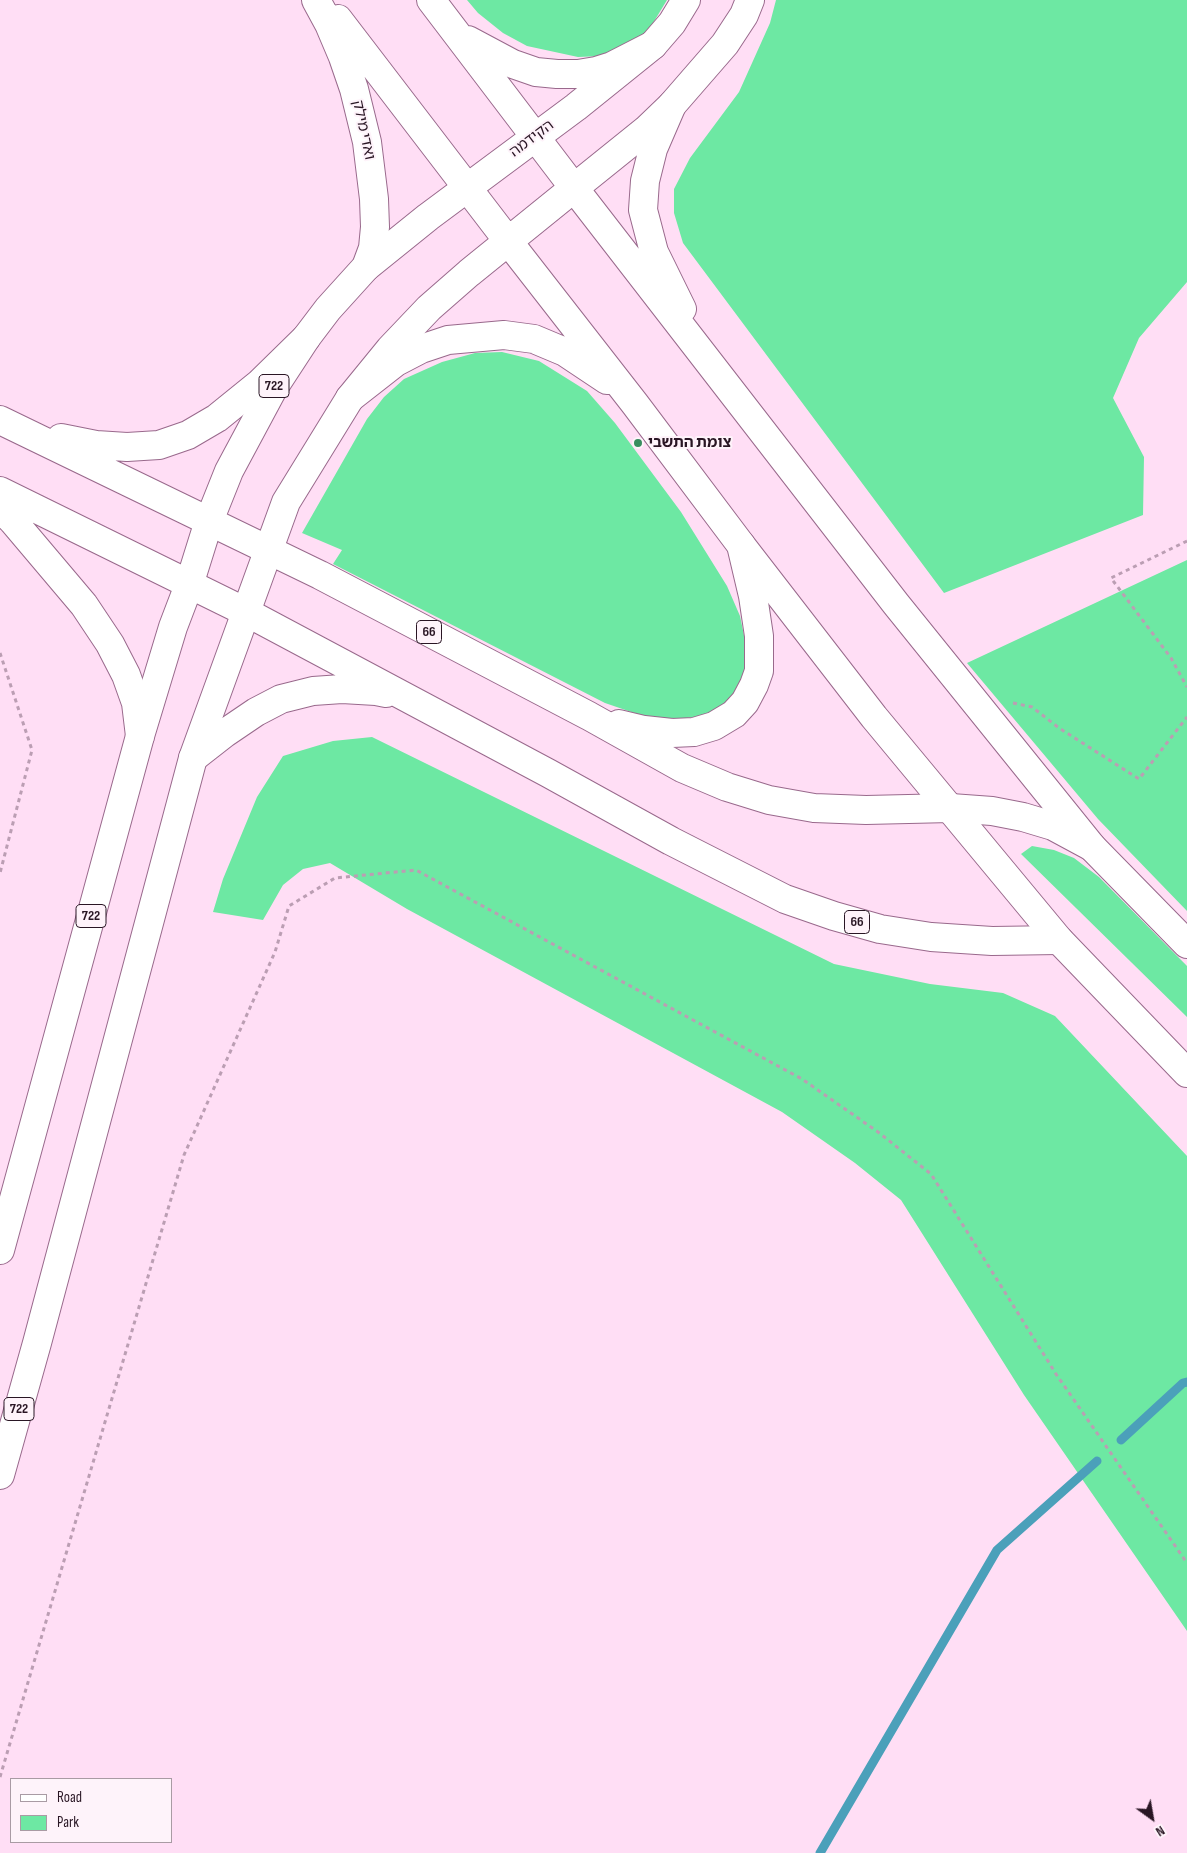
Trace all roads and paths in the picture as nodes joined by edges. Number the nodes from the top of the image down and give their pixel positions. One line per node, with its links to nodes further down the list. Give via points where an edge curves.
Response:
1 (316, 0): 13 (main road, ואדי מילק / 722, via 343,57 367,142 375,227 373,248)
2 (324, 0): 10 (main road)
3 (431, 0): 6 (main road)
4 (686, 0): 7 (main road, הקידמה)
5 (750, 0): 8 (main road, via 725,44)
6 (454, 29): 7 (main road, via 475,45 513,64 536,72 558,74 596,71); 9 (main road)
7 (653, 45): 9 (main road, הקידמה)
8 (672, 105): 11 (main road); 15 (main road, via 653,149 645,181 644,210 654,252)
9 (536, 136): 10 (main road, הקידמה); 11 (main road)
10 (468, 187): 12 (main road); 13 (main road, הקידמה)
11 (574, 188): 12 (main road, 722); 15 (main road)
12 (508, 241): 16 (main road, 722, via 429,308); 17 (main road)
13 (366, 267): 14 (main road, 722)
14 (306, 338): 18 (main road, via 259,384 217,418 188,435 159,445 96,445); 21 (main road, 722, via 274,387 229,471)
15 (712, 366): 36 (main road, via 896,604)
16 (350, 398): 17 (main road, via 396,362 421,349 448,340 504,335 534,339 565,352 600,374); 24 (main road, 722, via 286,502)
17 (635, 404): 23 (main road)
18 (11, 426): 21 (main road, 66)
19 (0, 491): 25 (main road, 66)
20 (0, 508): 33 (main road, via 84,605 110,644 136,703)
21 (209, 521): 24 (main road, 66); 25 (main road, 722)
22 (1187, 541): 28 (path, via 1111,578 1171,658)
23 (741, 545): 31 (main road, via 753,596 760,653 759,670 745,702 734,714 714,726 694,732 644,730); 35 (main road, via 874,717)
24 (268, 549): 26 (main road, 722); 31 (main road, 66)
25 (189, 585): 26 (main road, 66); 33 (main road, 722)
26 (246, 612): 29 (main road, 66); 34 (main road, 722)
27 (0, 653): 37 (path, via 32,750)
28 (1187, 687)
29 (410, 700): 34 (main road, via 376,691 342,689 313,691 281,699 225,733); 38 (main road, 66, via 785,899 880,929 931,937 992,941)
30 (1007, 702): 32 (path, via 1032,707 1139,779)
31 (588, 716): 35 (main road, 66, via 682,768 726,787 770,800 814,808)
32 (1187, 717)
33 (140, 736): 41 (main road, 722)
34 (194, 758): 42 (main road, 722)
35 (951, 808): 36 (main road, 66, via 1023,817 1053,826); 38 (main road)
36 (1092, 847): 39 (main road)
37 (0, 873)
38 (1059, 940): 40 (main road)
39 (1187, 944)
40 (1187, 1073)
41 (0, 1250)
42 (0, 1475)
43 (1187, 1563): 44 (path, via 1056,1374 930,1174 916,1162 802,1079 416,870 335,878 289,906 275,952 184,1155)
44 (0, 1777)

